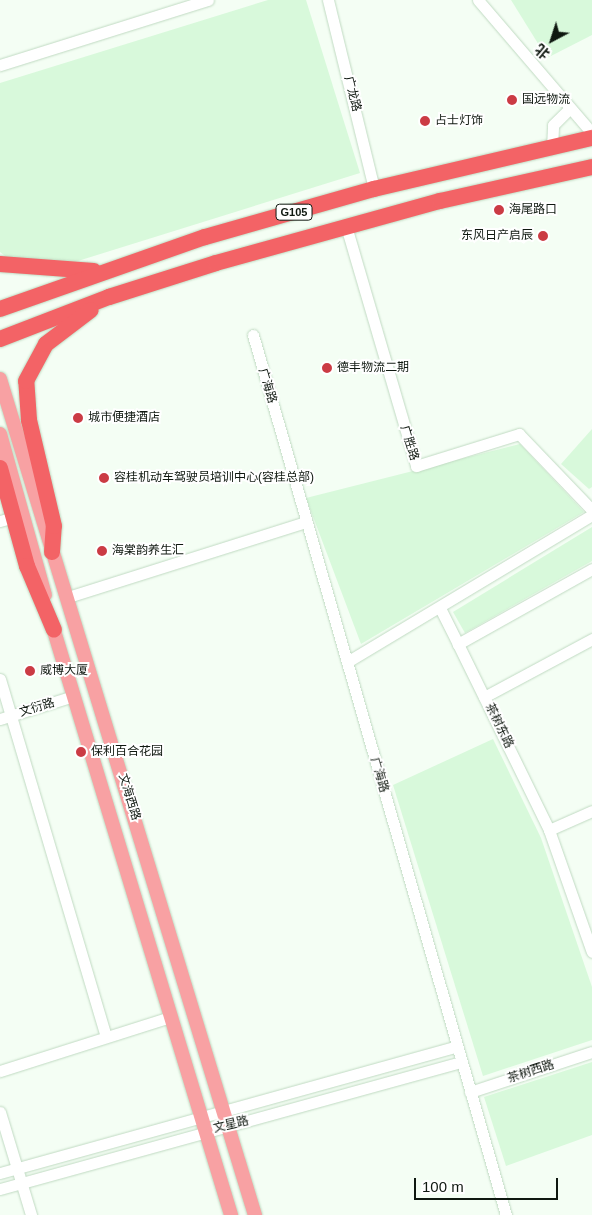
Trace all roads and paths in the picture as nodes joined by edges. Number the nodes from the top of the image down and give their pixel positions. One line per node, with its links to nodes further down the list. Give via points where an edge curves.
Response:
1 (208, 0): 4 (street)
2 (328, 0): 9 (street, 广龙路)
3 (478, 0): 5 (street)
4 (0, 65)
5 (570, 108): 6 (street); 7 (street, via 553,125)
6 (589, 132): 7 (highway, G105)
7 (552, 147): 9 (highway, G105)
8 (592, 167): 10 (highway, G105)
9 (374, 189): 12 (highway, G105)
10 (346, 226): 13 (highway, G105); 20 (street, 广胜路, via 416,466 519,434)
11 (0, 264): 12 (highway)
12 (98, 272): 14 (highway, G105)
13 (109, 297): 16 (highway, G105); 24 (highway, via 46,344 26,381 29,420 54,526)
14 (2, 308)
15 (253, 335): 23 (street, 广海路)
16 (7, 337)
17 (0, 380): 24 (main road, 文海西路)
18 (0, 434): 28 (main road, 文海西路)
19 (0, 468): 22 (highway)
20 (590, 504)
21 (592, 515): 27 (street)
22 (7, 519): 28 (highway)
23 (306, 522): 26 (street); 31 (street, 广海路)
24 (52, 552): 26 (main road, 文海西路)
25 (592, 570): 30 (street)
26 (68, 597): 46 (main road, 文海西路)
27 (440, 608): 30 (street, 茶树东路); 31 (street)
28 (54, 630): 33 (main road, 文海西路)
29 (592, 639): 34 (street)
30 (458, 644): 34 (street, 茶树东路)
31 (346, 662): 41 (street, 广海路)
32 (0, 679): 35 (street)
33 (74, 696): 35 (street, 文衍路); 39 (main road, 文海西路)
34 (484, 697): 37 (street, 茶树东路)
35 (6, 718): 40 (street)
36 (592, 811): 37 (street)
37 (549, 830): 38 (street, 茶树东路)
38 (592, 952)
39 (170, 1016): 40 (street); 48 (main road, 文海西路)
40 (106, 1037): 44 (street)
41 (457, 1046): 43 (street, 广海路); 46 (street, 文星路)
42 (592, 1052): 45 (street, 茶树西路)
43 (462, 1062): 45 (street, 广海路); 49 (street, 文星路)
44 (0, 1071)
45 (470, 1092): 58 (street, 广海路)
46 (224, 1110): 48 (street, 文星路); 49 (main road, 文海西路)
47 (0, 1112): 51 (street)
48 (200, 1116): 50 (main road, 文海西路); 51 (street, 文星路)
49 (228, 1127): 50 (street, 文星路); 57 (main road, 文海西路)
50 (205, 1131): 53 (street, 文星路); 56 (main road, 文海西路)
51 (17, 1168): 52 (street, 文星路); 53 (street)
52 (0, 1173)
53 (22, 1183): 54 (street, 文星路); 55 (street)
54 (0, 1189)
55 (31, 1215)
56 (231, 1215)
57 (255, 1215)
58 (506, 1215)

